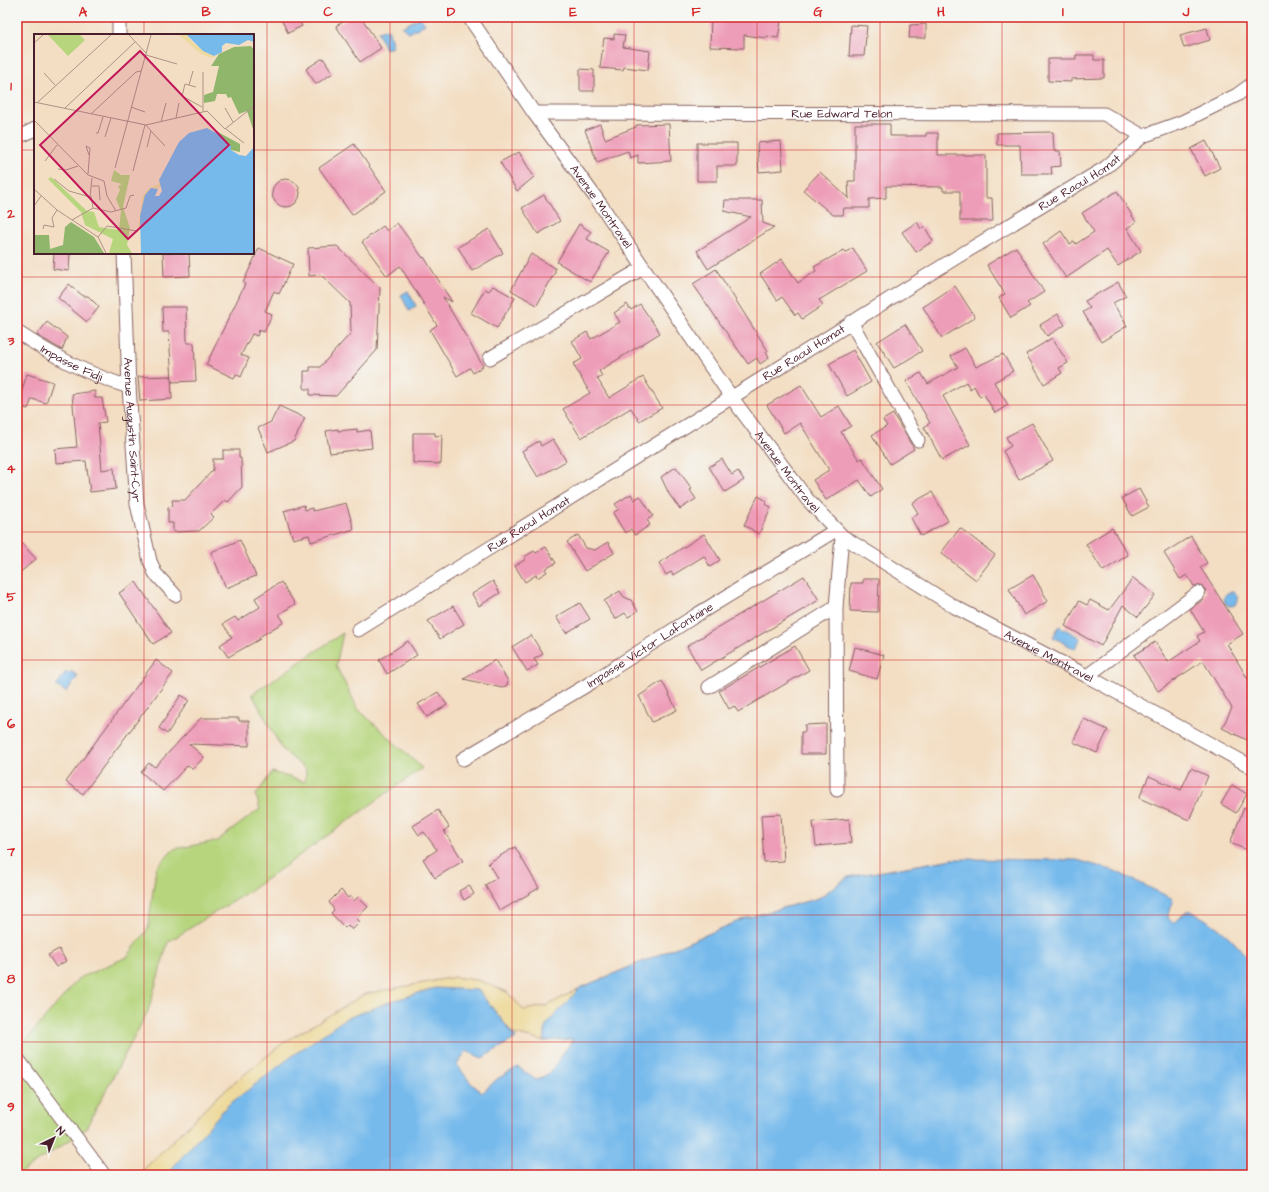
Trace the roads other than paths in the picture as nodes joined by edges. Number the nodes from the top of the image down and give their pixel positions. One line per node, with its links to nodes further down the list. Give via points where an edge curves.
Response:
1 (119, 17): 3 (street)
2 (469, 17): 5 (street, Avenue Montravel)
3 (119, 34)
4 (1252, 84): 8 (street, Rue Raoul Homat, via 1237,95 1182,122)
5 (534, 113): 8 (street, Rue Edward Telon, via 1104,114); 10 (street, Avenue Montravel)
6 (34, 130): 7 (street)
7 (17, 135)
8 (1143, 136): 11 (street, Rue Raoul Homat, via 1105,168)
9 (124, 254): 14 (street, Avenue Augustin Saint-Cyr)
10 (643, 268): 13 (street); 15 (street, Avenue Montravel)
11 (851, 322): 15 (street, Rue Raoul Homat); 16 (street)
12 (17, 332): 14 (street, Impasse Fidji, via 56,357 99,377)
13 (490, 358)
14 (129, 387): 19 (street, Avenue Augustin Saint-Cyr, via 137,504 143,532 155,573)
15 (732, 398): 17 (street, Avenue Montravel, via 807,499); 21 (street, Rue Raoul Homat)
16 (918, 440)
17 (839, 533): 20 (street); 22 (street, Avenue Montravel, via 950,604); 24 (street, Impasse Victor Lafontaine, via 698,614)
18 (1198, 593): 22 (street)
19 (175, 595)
20 (836, 606): 23 (street); 26 (street)
21 (358, 630)
22 (1087, 676): 25 (street, Avenue Montravel)
23 (709, 687)
24 (463, 760)
25 (1252, 767)
26 (838, 790)
27 (17, 1058): 28 (street)
28 (104, 1175)

